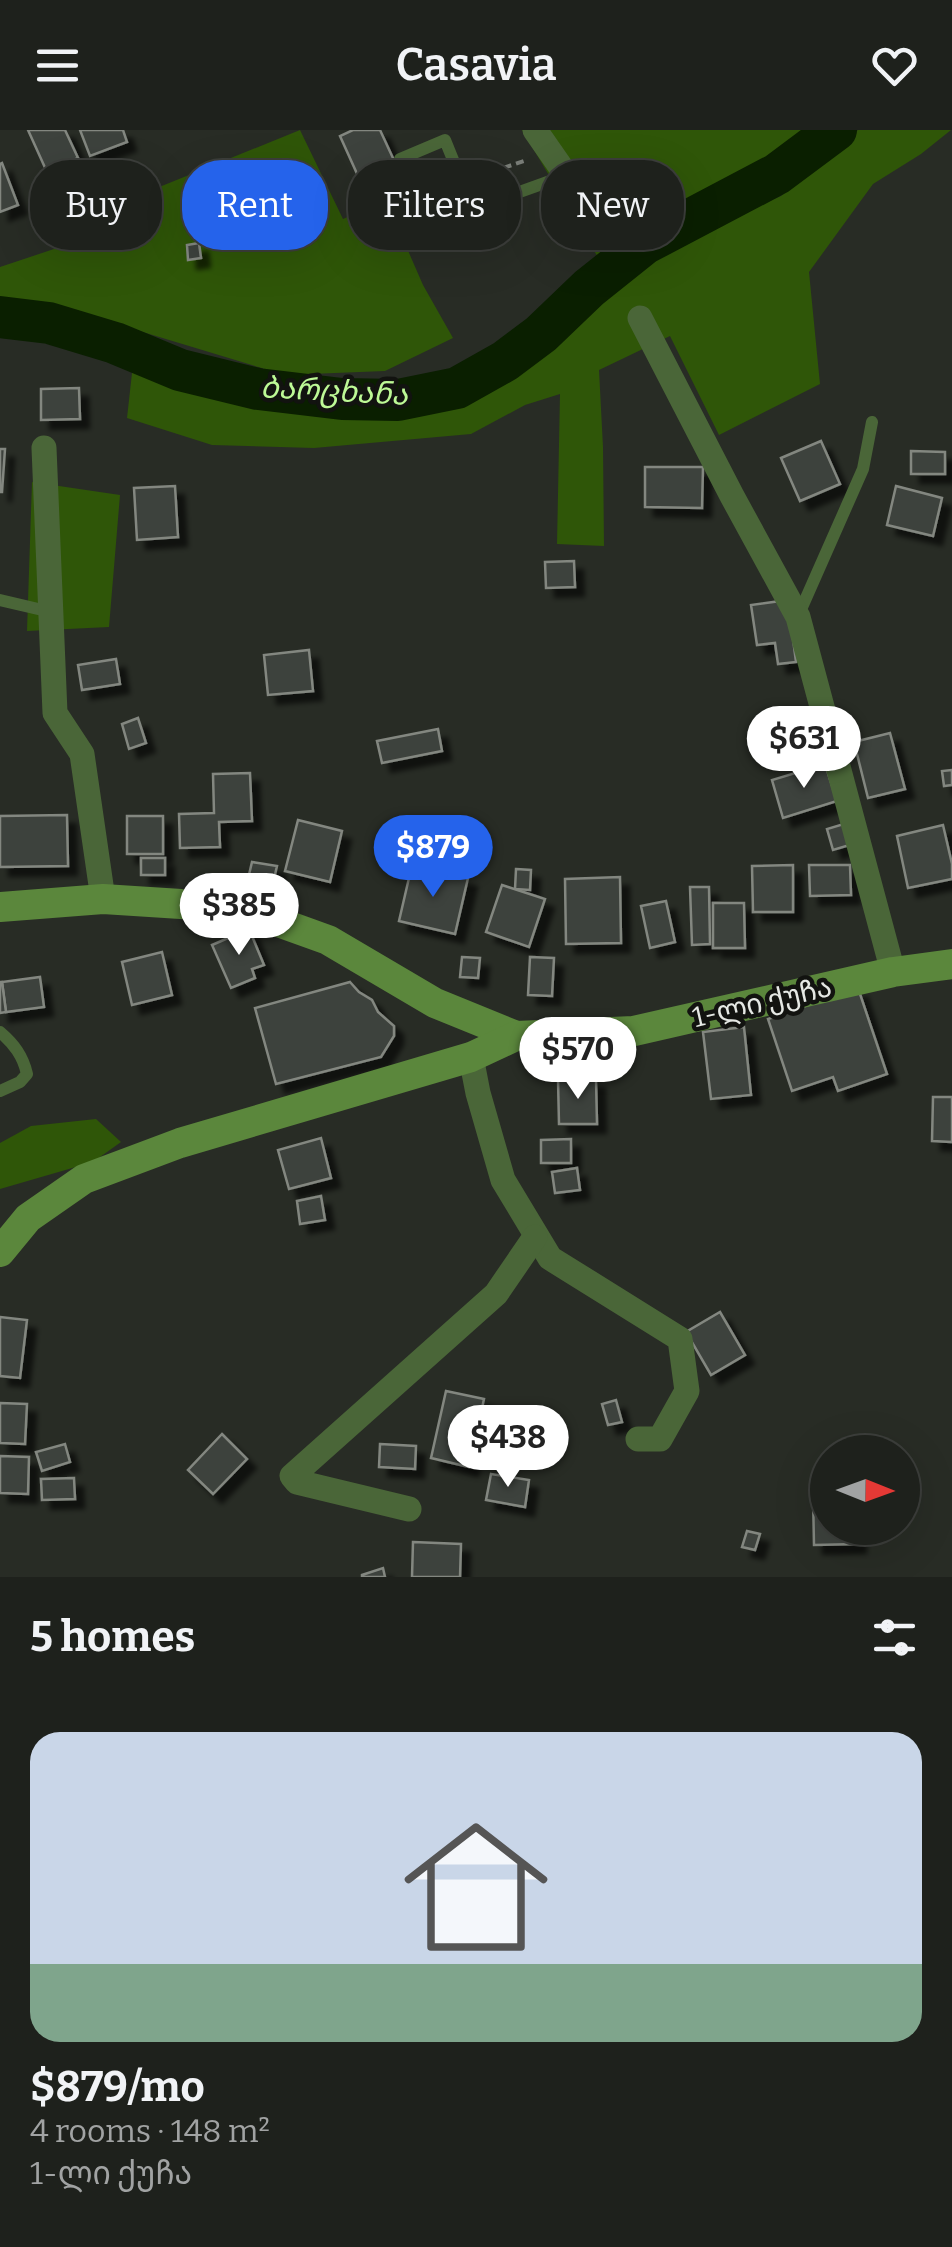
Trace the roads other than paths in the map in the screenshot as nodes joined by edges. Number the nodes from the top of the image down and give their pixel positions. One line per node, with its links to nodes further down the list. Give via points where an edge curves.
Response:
1 (535, 130): 4 (street)
2 (401, 160): 3 (lane, via 445,140)
3 (453, 160)
4 (556, 160)
5 (640, 318): 10 (street)
6 (872, 422): 10 (lane, via 863,469)
7 (44, 448): 9 (street)
8 (0, 600): 9 (lane)
9 (51, 612): 11 (street, via 55,714 82,754)
10 (798, 616): 14 (street)
11 (102, 899): 12 (street, 1-ლი ქუჩა); 16 (street, 1-ლი ქუჩა, via 256,914 328,940 435,1003)
12 (0, 907)
13 (952, 964): 14 (street, 1-ლი ქუჩა)
14 (894, 972): 16 (street, 1-ლი ქუჩა, via 634,1030)
15 (0, 1032): 18 (lane, via 27,1074)
16 (516, 1036): 17 (street)
17 (470, 1057): 19 (street, via 503,1180); 20 (street, via 180,1142 84,1179 28,1218)
18 (0, 1091)
19 (535, 1236): 21 (street, via 550,1258 680,1339 687,1391 660,1439); 22 (street, via 496,1294 292,1476)
20 (0, 1252)
21 (638, 1439)
22 (409, 1509)

